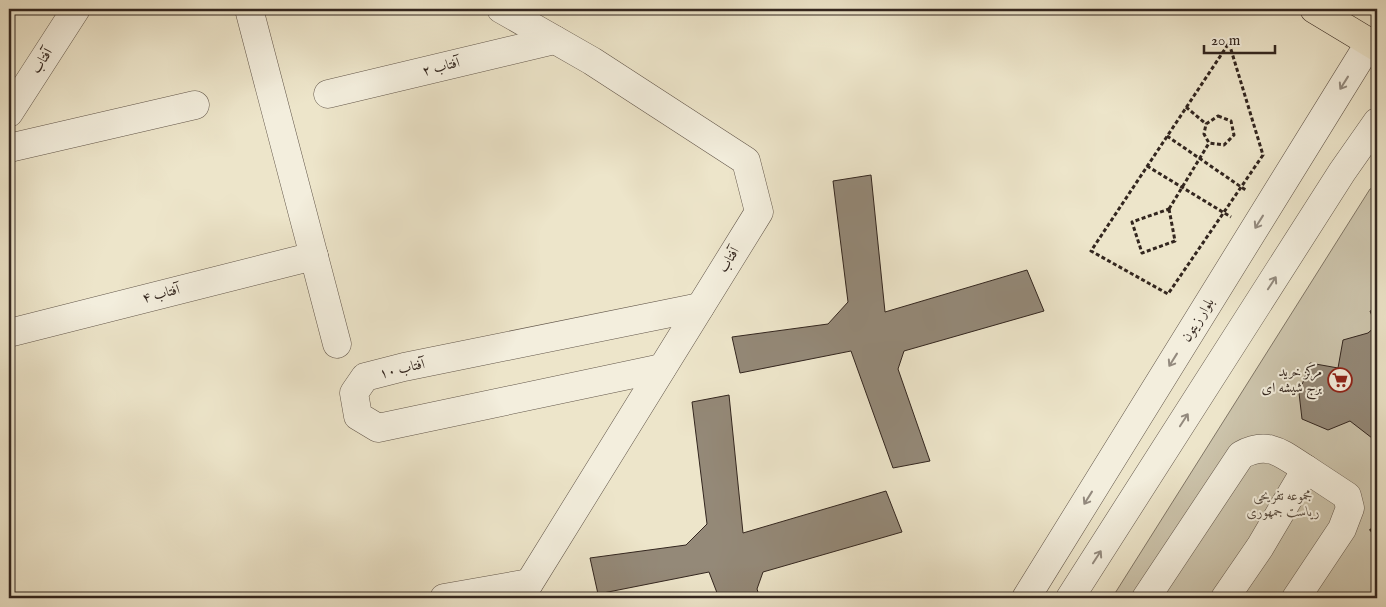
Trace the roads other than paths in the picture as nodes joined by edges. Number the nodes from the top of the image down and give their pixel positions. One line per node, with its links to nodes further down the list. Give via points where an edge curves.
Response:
1 (76, 9): 9 (street, آفتاب)
2 (249, 9): 12 (street)
3 (501, 9): 5 (street, آفتاب)
4 (1314, 9): 6 (main road)
5 (555, 40): 7 (street, آفتاب ۲); 13 (street, آفتاب, via 746,161 759,212)
6 (1375, 40): 20 (street, بلوار زیتون, one-way to 20, via 1268,206)
7 (328, 94)
8 (195, 105): 11 (street)
9 (9, 113)
10 (1377, 122): 21 (street, one-way to 10)
11 (9, 148)
12 (314, 256): 14 (street, آفتاب ۴); 15 (street)
13 (700, 307): 16 (street, آفتاب); 16 (street, آفتاب ۱۰, via 404,367 365,377 354,393 358,416 378,428)
14 (9, 333)
15 (337, 344)
16 (662, 368): 18 (street, آفتاب)
17 (1306, 469): 22 (street, via 1271,448 1253,448 1241,455); 23 (street); 24 (street, via 1347,496 1350,508 1342,528)
18 (524, 591): 19 (street)
19 (444, 598)
20 (1026, 598)
21 (1070, 598)
22 (1146, 598)
23 (1225, 598)
24 (1296, 598)

